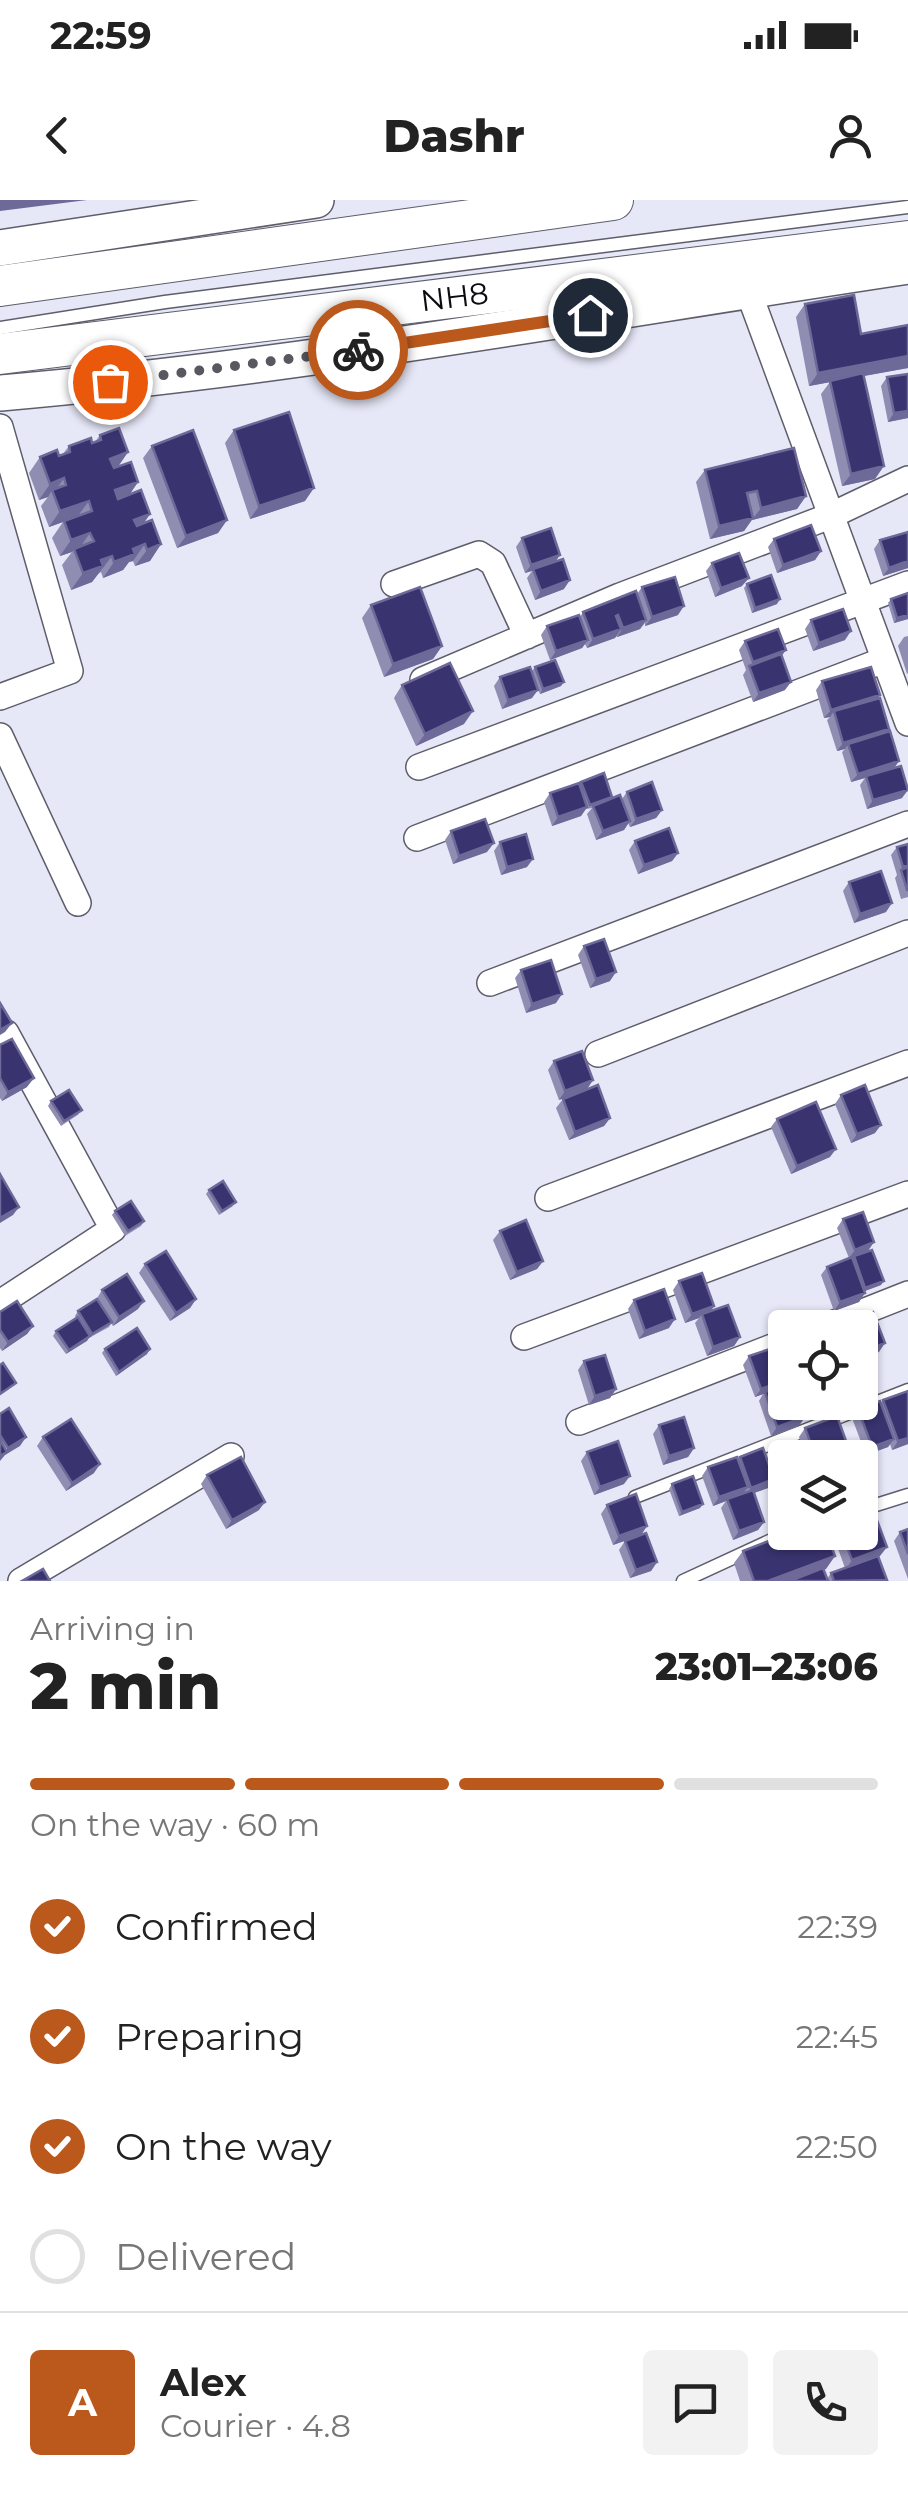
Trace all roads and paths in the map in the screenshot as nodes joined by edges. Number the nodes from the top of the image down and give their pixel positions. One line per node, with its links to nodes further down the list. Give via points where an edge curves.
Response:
1 (316, 200): 4 (street)
2 (614, 200): 6 (main road)
3 (907, 216): 8 (main road, NH8); 11 (lane, via 165,302)
4 (193, 218): 5 (street); 6 (street)
5 (0, 248)
6 (196, 258): 9 (main road)
7 (908, 266): 8 (street)
8 (743, 277): 10 (main road, NH8); 13 (street, via 393,346); 17 (street)
9 (0, 286)
10 (235, 325): 12 (main road, NH8); 13 (street)
11 (0, 328)
12 (0, 354)
13 (243, 365): 14 (street)
14 (0, 394)
15 (0, 427): 25 (street, via 70,671)
16 (908, 479): 17 (street)
17 (830, 516): 20 (street); 21 (street)
18 (394, 584): 21 (street, via 480,554 493,564)
19 (908, 584): 20 (street)
20 (862, 601): 22 (street); 28 (street)
21 (527, 636): 23 (street)
22 (884, 660): 24 (street); 30 (street)
23 (413, 684)
24 (904, 696): 26 (street)
25 (0, 698)
26 (908, 723)
27 (0, 736): 31 (street)
28 (420, 766)
29 (908, 824): 33 (street)
30 (418, 838)
31 (78, 904)
32 (908, 933): 35 (street)
33 (490, 983)
34 (0, 1037): 40 (street, via 6,1033 114,1229)
35 (598, 1054)
36 (908, 1063): 38 (street)
37 (908, 1194): 42 (street)
38 (548, 1198)
39 (908, 1294): 41 (street)
40 (0, 1303)
41 (868, 1310)
42 (524, 1337)
43 (768, 1349): 45 (street)
44 (908, 1390): 48 (lane)
45 (579, 1422)
46 (231, 1456): 51 (street)
47 (908, 1495): 49 (lane)
48 (635, 1497)
49 (878, 1504)
50 (768, 1542): 52 (lane)
51 (21, 1581)
52 (683, 1581)

